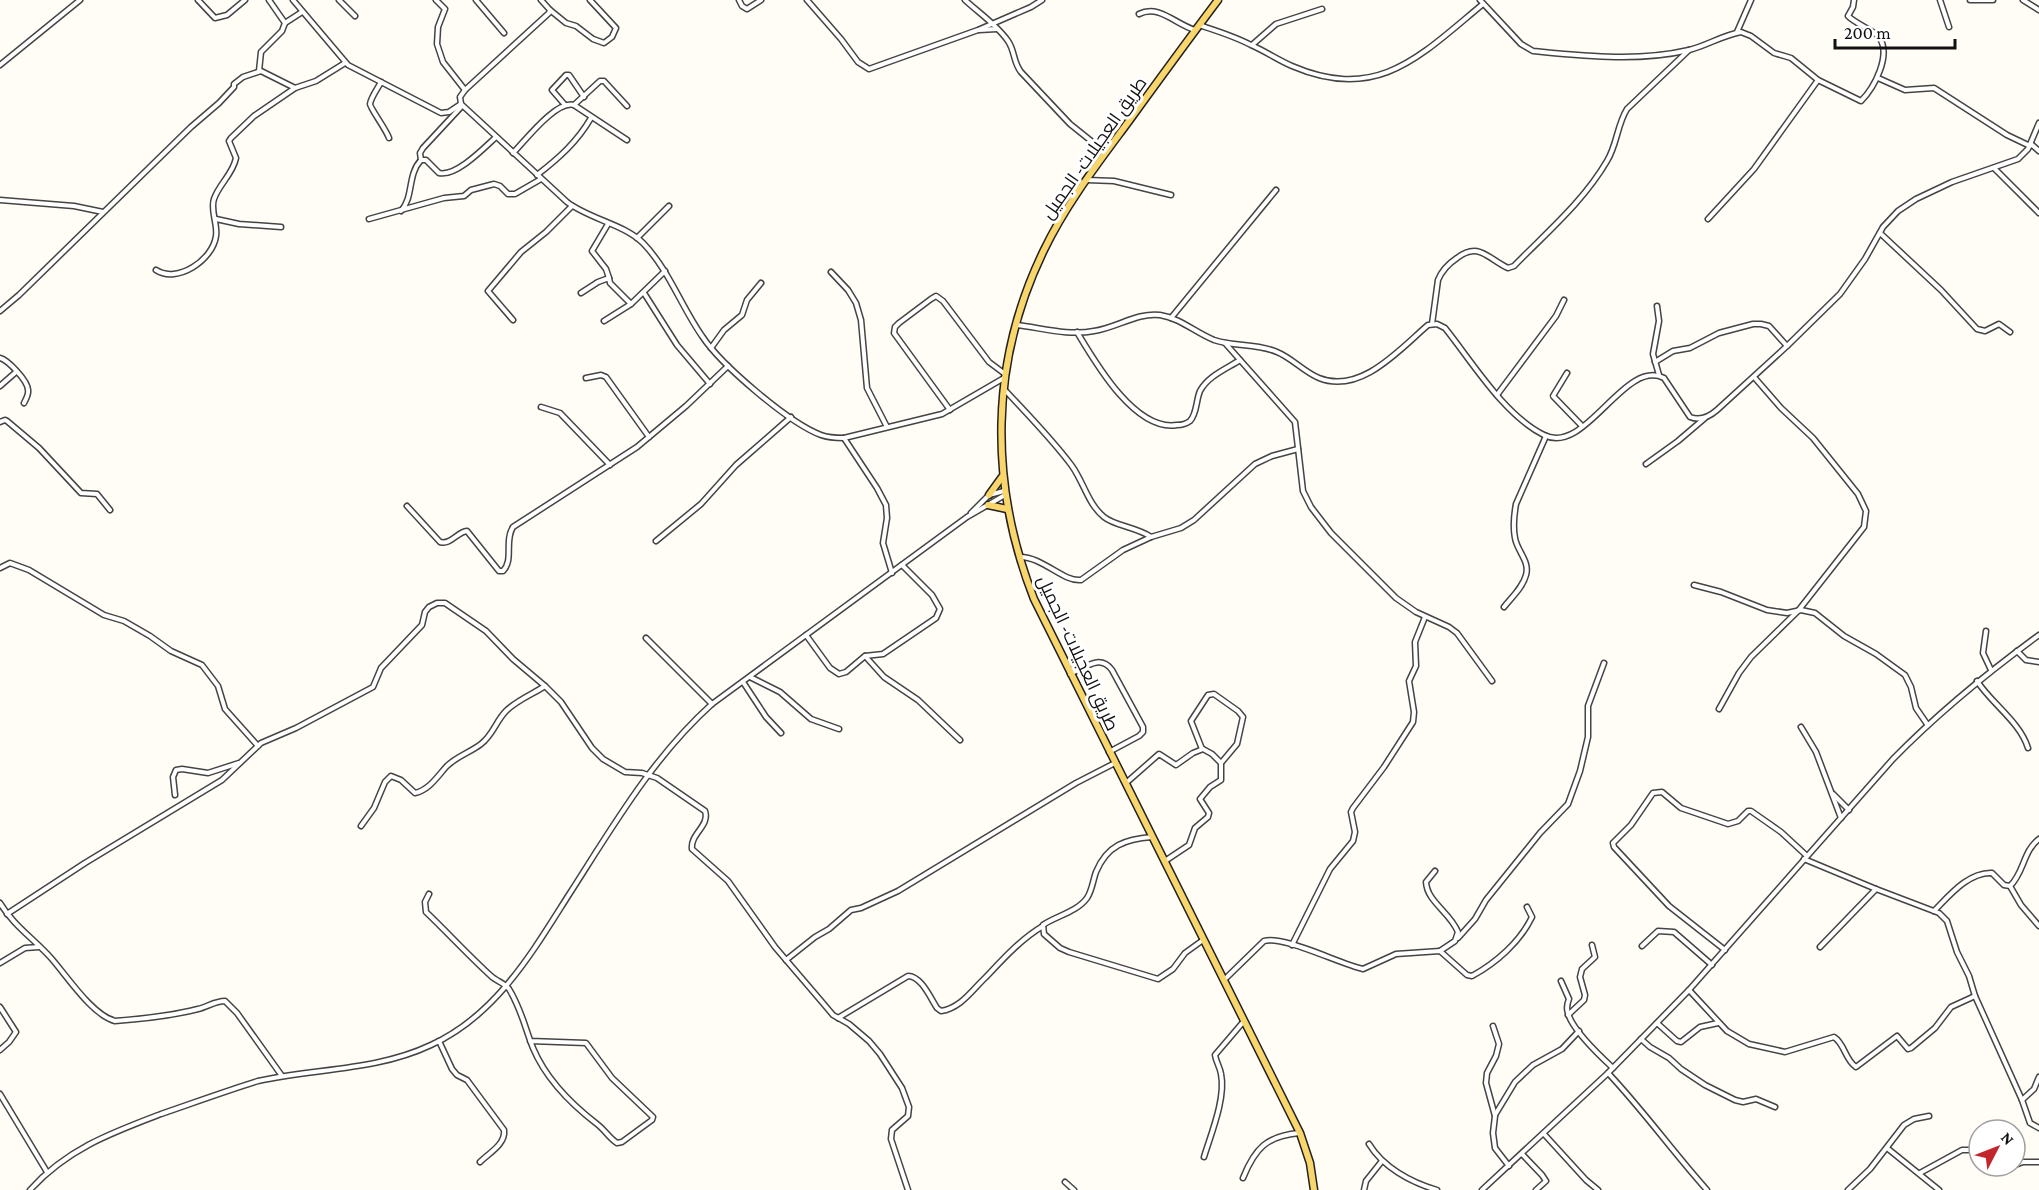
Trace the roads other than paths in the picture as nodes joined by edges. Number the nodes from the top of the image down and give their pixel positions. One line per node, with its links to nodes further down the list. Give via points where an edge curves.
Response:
1 (198, 0): 2 (street, via 218,18)
2 (245, 0)
3 (269, 0): 30 (street)
4 (293, 0): 27 (street)
5 (339, 0): 29 (street)
6 (436, 0): 47 (street, via 445,9 437,32 440,54)
7 (476, 0): 37 (street)
8 (542, 0): 25 (street)
9 (590, 0): 25 (street, via 616,28 604,43)
10 (739, 0): 11 (street, via 747,9)
11 (760, 0)
12 (807, 0): 35 (street, via 862,67 869,69)
13 (965, 0): 31 (street)
14 (1042, 0): 31 (street)
15 (1218, 0): 33 (main road, طريق العجيلات- الجميل)
16 (1751, 0): 36 (street)
17 (1854, 0): 43 (street, via 1848,16 1878,36 1883,48 1885,57)
18 (1940, 0): 32 (street)
19 (1970, 0): 20 (street)
20 (1993, 0)
21 (2023, 0): 26 (street)
22 (77, 1): 41 (street)
23 (1481, 2): 38 (street, via 1397,70 1363,80 1319,76 1290,66); 39 (street, via 1521,44 1533,51 1629,58)
24 (1322, 9): 38 (street, via 1276,24)
25 (550, 10): 47 (street)
26 (2039, 10)
27 (302, 12): 30 (street); 40 (street)
28 (1138, 14): 33 (street, via 1156,11 1180,25)
29 (355, 16)
30 (285, 23): 42 (street, via 261,52)
31 (991, 24): 34 (street); 35 (street)
32 (1949, 27)
33 (1197, 28): 38 (street); 60 (main road, طريق العجيلات- الجميل)
34 (997, 29): 35 (street); 60 (street, via 1010,45 1021,72 1070,124)
35 (978, 30)
36 (1737, 32): 39 (street); 44 (street, via 1791,58)
37 (504, 33)
38 (1252, 45)
39 (1689, 50): 98 (street, via 1627,109 1610,156 1587,193 1514,266 1508,268 1472,250 1448,265 1438,280)
40 (345, 63): 45 (street); 46 (street, via 316,81)
41 (0, 64)
42 (259, 71): 46 (street); 75 (street, via 234,84 219,103)
43 (1878, 78): 44 (street, via 1861,101); 58 (street, via 1905,90 1934,88 2007,135)
44 (1818, 80): 79 (street, via 1754,169)
45 (381, 82): 49 (street, via 441,113); 56 (street, via 370,104)
46 (295, 88): 77 (street, via 254,116 229,141 236,158 232,172 214,198)
47 (465, 90): 49 (street)
48 (584, 97): 50 (street, via 566,75 552,90); 51 (street); 52 (street, via 604,81)
49 (461, 105): 55 (street); 62 (street, via 423,148)
50 (565, 105): 51 (street); 61 (street)
51 (574, 105): 53 (street)
52 (627, 106)
53 (591, 118): 57 (street); 64 (street, via 572,146)
54 (2039, 123): 58 (street)
55 (496, 137): 61 (street); 62 (street, via 448,173 439,173)
56 (389, 138)
57 (627, 140)
58 (2030, 145): 59 (street); 63 (street, via 2018,159)
59 (2039, 151)
60 (1105, 152): 66 (main road, طريق العجيلات- الجميل)
61 (513, 153): 64 (street)
62 (421, 160): 68 (street)
63 (1994, 168): 76 (street); 82 (street, via 1916,199 1898,211)
64 (537, 175): 65 (street)
65 (541, 179): 71 (street, via 512,195 494,184 464,196); 72 (street)
66 (1086, 180): 69 (street, via 1114,180); 99 (main road, طريق العجيلات- الجميل, via 1044,250)
67 (1276, 190): 95 (street)
68 (408, 195): 71 (street); 74 (street)
69 (1171, 195)
70 (0, 200): 75 (street)
71 (418, 206): 74 (street)
72 (572, 206): 80 (street); 96 (street, via 521,252 488,291)
73 (669, 206): 83 (street)
74 (400, 211): 78 (street)
75 (103, 212): 94 (street)
76 (2039, 213)
77 (216, 219): 81 (street); 84 (street, via 214,245 194,265 178,274)
78 (369, 219)
79 (1708, 219)
80 (608, 224): 83 (street); 87 (street, via 592,250)
81 (281, 227)
82 (1880, 233): 101 (street, via 1977,329 1985,331 1999,324); 103 (street, via 1840,294)
83 (637, 238): 85 (street)
84 (156, 270)
85 (665, 271): 90 (street); 104 (street)
86 (831, 272): 126 (street, via 856,303 867,388)
87 (609, 278): 89 (street); 92 (street)
88 (761, 283): 104 (street, via 747,300 742,315)
89 (581, 293)
90 (644, 293): 92 (street); 115 (street, via 677,345)
91 (1564, 300): 118 (street)
92 (631, 304): 97 (street)
93 (1657, 306): 107 (street)
94 (0, 311)
95 (1171, 318): 100 (street, via 1149,315 1099,330); 102 (street)
96 (513, 320)
97 (604, 321)
98 (1432, 324): 102 (street, via 1383,365 1344,381 1322,379 1270,349); 118 (street, via 1445,328)
99 (1015, 325): 100 (street); 111 (main road, طريق العجيلات- الجميل)
100 (1077, 332): 106 (street, via 1117,393 1147,417 1167,426 1190,421 1204,385)
101 (2010, 332)
102 (1224, 343): 106 (street)
103 (1787, 346): 107 (street, via 1769,326 1753,324 1719,333); 113 (street)
104 (711, 348): 108 (street)
105 (0, 358): 109 (street)
106 (1240, 360): 130 (street, via 1295,422)
107 (1654, 362): 112 (street)
108 (728, 366): 115 (street); 122 (street)
109 (16, 372): 116 (street); 119 (street, via 28,389)
110 (1567, 373): 125 (street, via 1553,396)
111 (1005, 376): 117 (main road, طريق العجيلات- الجميل); 121 (street); 121 (street, via 989,362 943,301 933,297 899,323 894,333)
112 (1659, 376): 123 (street, via 1668,382 1690,417); 125 (street, via 1641,377)
113 (1754, 376): 123 (street); 149 (street, via 1813,438 1858,494 1866,511 1864,527)
114 (586, 378): 128 (street, via 606,377)
115 (711, 384): 128 (street)
116 (0, 386)
117 (1004, 388): 133 (main road, طريق العجيلات- الجميل); 141 (street, via 1072,465 1102,516)
118 (1497, 395): 127 (street, via 1519,418)
119 (24, 403)
120 (541, 406): 132 (street, via 560,413)
121 (950, 411): 126 (street)
122 (791, 417): 129 (street, via 824,436); 142 (street, via 736,465 701,504)
123 (1705, 418): 131 (street)
124 (0, 422): 139 (street, via 7,421 39,448 81,494 97,494)
125 (1582, 426): 127 (street, via 1566,437)
126 (887, 427): 129 (street)
127 (1546, 436): 148 (street, via 1514,512 1515,538 1527,573)
128 (649, 437): 132 (street)
129 (844, 438): 146 (street, via 886,505 883,543)
130 (1299, 448): 141 (street, via 1255,464 1194,520); 150 (street, via 1303,491 1319,517 1384,588)
131 (1646, 464)
132 (610, 465): 137 (street, via 513,527 508,538 508,566 503,571 467,531 440,542)
133 (1003, 476): 134 (main road, طريق العجيلات- الجميل); 135 (main road)
134 (1005, 493): 135 (street); 136 (street); 138 (main road, طريق العجيلات- الجميل)
135 (989, 495): 140 (street)
136 (988, 505): 138 (main road); 140 (street)
137 (407, 506)
138 (1007, 509): 143 (main road, طريق العجيلات- الجميل)
139 (110, 510)
140 (967, 517): 144 (street)
141 (1151, 537): 143 (street, via 1123,550 1082,580 1072,579 1038,560)
142 (656, 541)
143 (1019, 557): 160 (main road, طريق العجيلات- الجميل, via 1034,600)
144 (902, 565): 146 (street); 156 (street, via 936,600 940,612 886,651)
145 (0, 568): 173 (street, via 10,563 29,570 104,615 124,621 171,651 202,665 218,686 225,709)
146 (892, 573): 152 (street)
147 (1694, 585): 149 (street, via 1767,610)
148 (1504, 607)
149 (1798, 611): 167 (street, via 1751,657); 168 (street, via 1815,613 1905,675 1916,708)
150 (1425, 617): 162 (street, via 1457,633); 203 (street, via 1414,642 1416,666 1409,681 1413,722 1353,807 1353,841 1330,869)
151 (1986, 631): 159 (street, via 1983,653)
152 (806, 635): 156 (street, via 836,673 846,672); 161 (street)
153 (2039, 635): 155 (street)
154 (646, 638): 166 (street)
155 (2017, 651): 157 (street, via 2026,660); 159 (street)
156 (865, 656): 172 (street)
157 (2039, 662)
158 (1604, 663): 201 (street, via 1588,706 1588,737 1568,804 1540,833)
159 (1991, 670): 163 (street)
160 (1070, 674): 176 (main road, طريق العجيلات- الجميل); 176 (street, via 1105,662 1143,728 1139,736)
161 (750, 677): 164 (street); 170 (street, via 780,692 811,719)
162 (1492, 681)
163 (1977, 681): 168 (street); 174 (street)
164 (743, 682): 166 (street); 171 (street)
165 (545, 686): 173 (street, via 486,631 445,603 437,603 429,606 418,631 381,668 373,687); 180 (street, via 603,759 621,771); 186 (street, via 513,706 491,735 449,764 422,791 415,793 391,776)
166 (712, 704): 180 (street, via 684,730)
167 (1719, 709)
168 (1928, 724): 184 (street)
169 (1801, 727): 182 (street, via 1816,752)
170 (839, 729)
171 (781, 734)
172 (960, 740)
173 (258, 746): 177 (street)
174 (2028, 748)
175 (1203, 749): 179 (street); 179 (street, via 1191,721 1208,695 1214,694 1243,717 1237,744); 181 (street, via 1176,765 1157,755)
176 (1109, 752): 178 (main road, طريق العجيلات- الجميل)
177 (239, 763): 183 (street, via 208,773 178,769 173,772); 198 (street, via 222,780)
178 (1115, 763): 181 (main road, طريق العجيلات- الجميل); 210 (street, via 898,891 850,910)
179 (1221, 763): 190 (street, via 1221,780 1200,799 1208,817 1196,828 1190,845)
180 (648, 775): 210 (street, via 705,811 706,821 692,842 692,849 729,881); 215 (street)
181 (1125, 784): 187 (main road, طريق العجيلات- الجميل)
182 (1832, 794): 184 (street); 185 (street)
183 (176, 795)
184 (1849, 810): 185 (street)
185 (1841, 818): 189 (street)
186 (361, 826)
187 (1152, 837): 190 (main road, طريق العجيلات- الجميل); 199 (street, via 1133,838 1117,845 1102,861 1087,898)
188 (2039, 839): 192 (street)
189 (1806, 858): 193 (street); 208 (street); 208 (street, via 1781,832 1751,811 1728,824 1681,808 1662,792 1653,793 1613,843 1614,847 1669,906)
190 (1165, 862): 202 (main road, طريق العجيلات- الجميل)
191 (1435, 872): 201 (street, via 1426,882 1428,893 1455,924)
192 (2010, 886): 197 (street, via 1992,873 1984,873 1959,886); 200 (street)
193 (1876, 890): 197 (street); 207 (street)
194 (429, 894): 215 (street, via 426,912 493,978)
195 (0, 903): 198 (street)
196 (1527, 907): 209 (street, via 1532,917 1519,938 1472,976)
197 (1934, 911): 217 (street, via 1947,921)
198 (7, 914): 206 (street)
199 (1043, 925): 202 (street, via 1046,937 1060,948 1158,979); 220 (street, via 954,1007 941,1011 915,976 908,976)
200 (2039, 926)
201 (1458, 938): 209 (street)
202 (1203, 939): 213 (main road, طريق العجيلات- الجميل)
203 (1292, 945): 209 (street, via 1363,969 1395,954); 213 (street, via 1264,942)
204 (1592, 945): 219 (street, via 1595,957 1582,969 1580,977 1584,1000)
205 (1642, 946): 212 (street, via 1658,931 1674,932)
206 (40, 947): 211 (street, via 25,948); 232 (street, via 108,1019 138,1019 228,1002)
207 (1820, 947)
208 (1725, 950): 212 (street)
209 (1440, 951)
210 (786, 960): 220 (street)
211 (0, 963)
212 (1712, 965): 216 (street)
213 (1224, 980): 221 (main road, طريق العجيلات- الجميل)
214 (1561, 981): 219 (street, via 1569,999)
215 (507, 986): 227 (street, via 478,1014); 228 (street)
216 (1689, 990): 222 (street); 223 (street)
217 (1975, 996): 223 (street, via 1951,1007 1935,1028 1911,1048 1897,1036 1856,1067 1834,1037 1782,1051 1741,1041); 235 (street)
218 (0, 1008): 229 (street, via 16,1029)
219 (1568, 1015): 225 (street)
220 (838, 1018): 255 (street, via 858,1031 880,1054 908,1100 908,1116 891,1134)
221 (1244, 1020): 240 (main road, طريق العجيلات- الجميل); 246 (street, via 1215,1055 1222,1087)
222 (1657, 1023): 223 (street, via 1681,1042 1700,1027); 226 (street)
223 (1718, 1023)
224 (1493, 1026): 237 (street, via 1499,1044 1486,1083)
225 (1579, 1031): 230 (street); 237 (street, via 1562,1049 1533,1065 1515,1082)
226 (1641, 1039): 230 (street); 236 (street, via 1705,1085 1735,1100 1756,1099)
227 (439, 1041): 232 (street, via 382,1063); 248 (street, via 452,1069 467,1080 504,1130 502,1141)
228 (530, 1041): 228 (street, via 586,1043 612,1078 652,1120 622,1142 615,1142 553,1082)
229 (0, 1050)
230 (1613, 1068): 231 (street)
231 (1608, 1073): 241 (street); 263 (street)
232 (282, 1076): 250 (street, via 221,1093 109,1134)
233 (2039, 1077): 235 (street, via 2034,1089)
234 (0, 1094): 250 (street)
235 (2022, 1100): 239 (street, via 2030,1123)
236 (1775, 1107)
237 (1495, 1116): 249 (street, via 1495,1149)
238 (1929, 1116): 243 (street, via 1904,1125)
239 (2039, 1128)
240 (1300, 1133): 252 (street, via 1264,1144); 257 (main road, طريق العجيلات- الجميل)
241 (1544, 1134): 245 (street); 262 (street)
242 (1368, 1144): 247 (street)
243 (1887, 1148): 251 (street); 264 (street)
244 (1967, 1151): 251 (street, via 1958,1152)
245 (1522, 1154): 249 (street); 261 (street, via 1546,1181)
246 (1203, 1157)
247 (1382, 1161): 258 (street, via 1366,1181); 259 (street, via 1419,1184)
248 (480, 1162)
249 (1509, 1166): 260 (street)
250 (47, 1172): 254 (street)
251 (1920, 1173): 265 (street)
252 (1243, 1178)
253 (1065, 1182): 256 (street)
254 (30, 1190)
255 (908, 1190)
256 (1074, 1190)
257 (1314, 1190)
258 (1364, 1190)
259 (1437, 1190)
260 (1482, 1190)
261 (1536, 1190)
262 (1598, 1190)
263 (1707, 1190)
264 (1848, 1190)
265 (1939, 1190)

